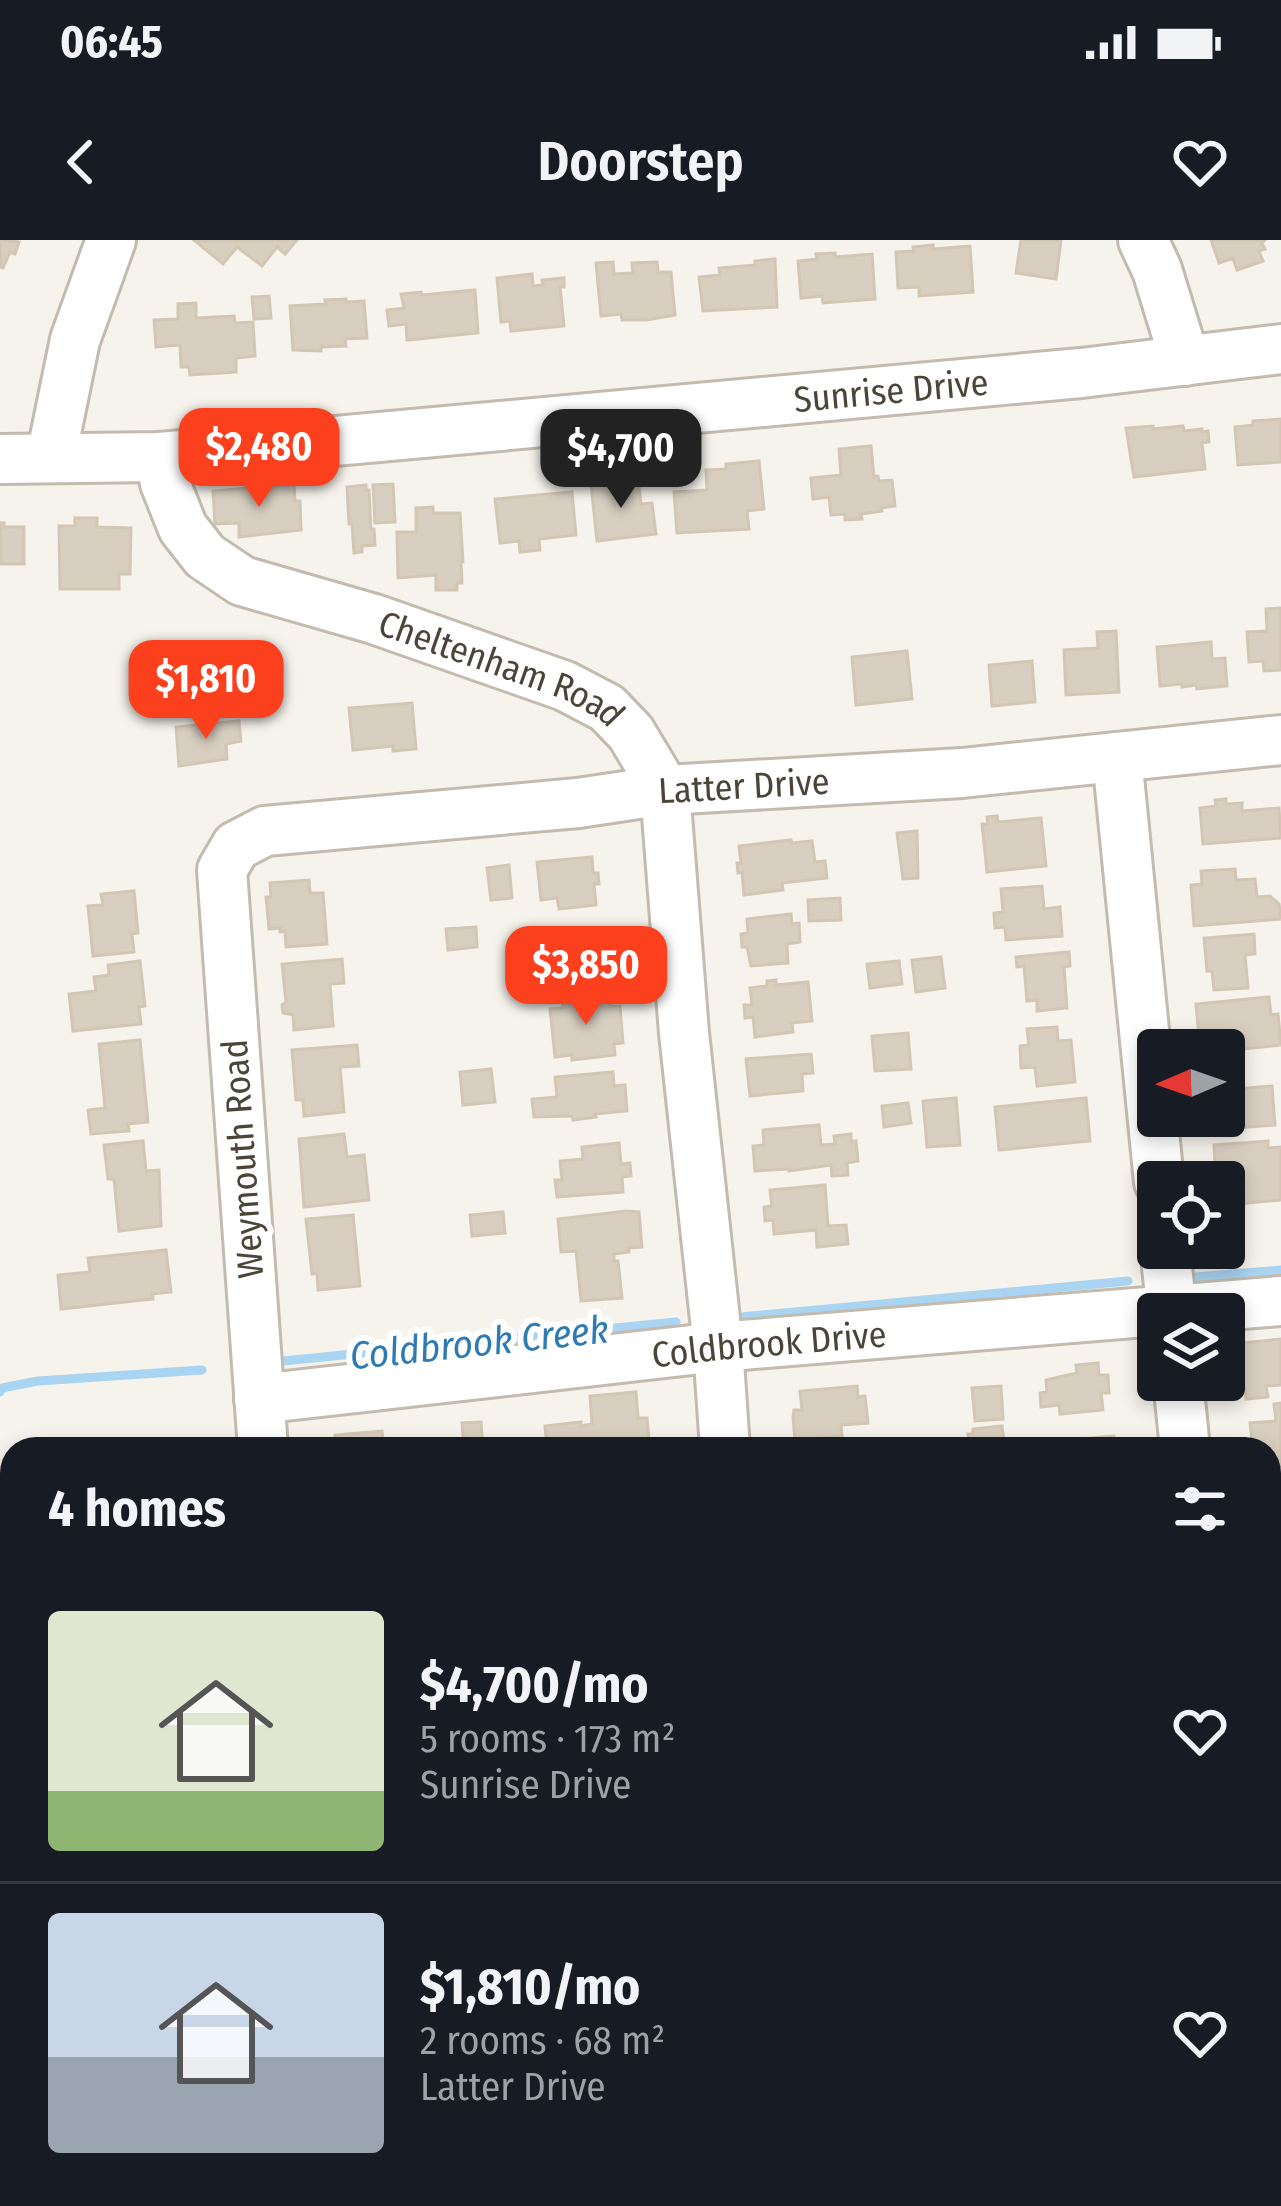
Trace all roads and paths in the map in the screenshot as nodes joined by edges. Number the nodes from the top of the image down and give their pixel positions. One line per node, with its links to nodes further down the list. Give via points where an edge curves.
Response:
1 (111, 240): 6 (street, via 75,340)
2 (1143, 240): 4 (street)
3 (1281, 349): 4 (street, Sunrise Drive)
4 (1185, 361): 5 (street, Sunrise Drive)
5 (160, 457): 6 (street, Sunrise Drive); 10 (street, Cheltenham Road, via 183,528 242,581 565,686 608,708)
6 (51, 458): 7 (street, Sunrise Drive)
7 (0, 459)
8 (1281, 740): 9 (street, Latter Drive)
9 (1118, 758): 10 (street, Latter Drive); 12 (street)
10 (664, 790): 11 (street, Latter Drive, via 265,831 236,846); 16 (street)
11 (222, 869): 17 (street, Weymouth Road)
12 (1157, 1161)
13 (1281, 1301): 14 (street, Coldbrook Drive)
14 (1245, 1305)
15 (1137, 1315): 16 (street, Coldbrook Drive)
16 (718, 1347): 17 (street, Coldbrook Drive); 20 (street)
17 (259, 1399): 19 (street, Weymouth Road)
18 (1180, 1401): 21 (street)
19 (262, 1437)
20 (723, 1437)
21 (1184, 1437)

